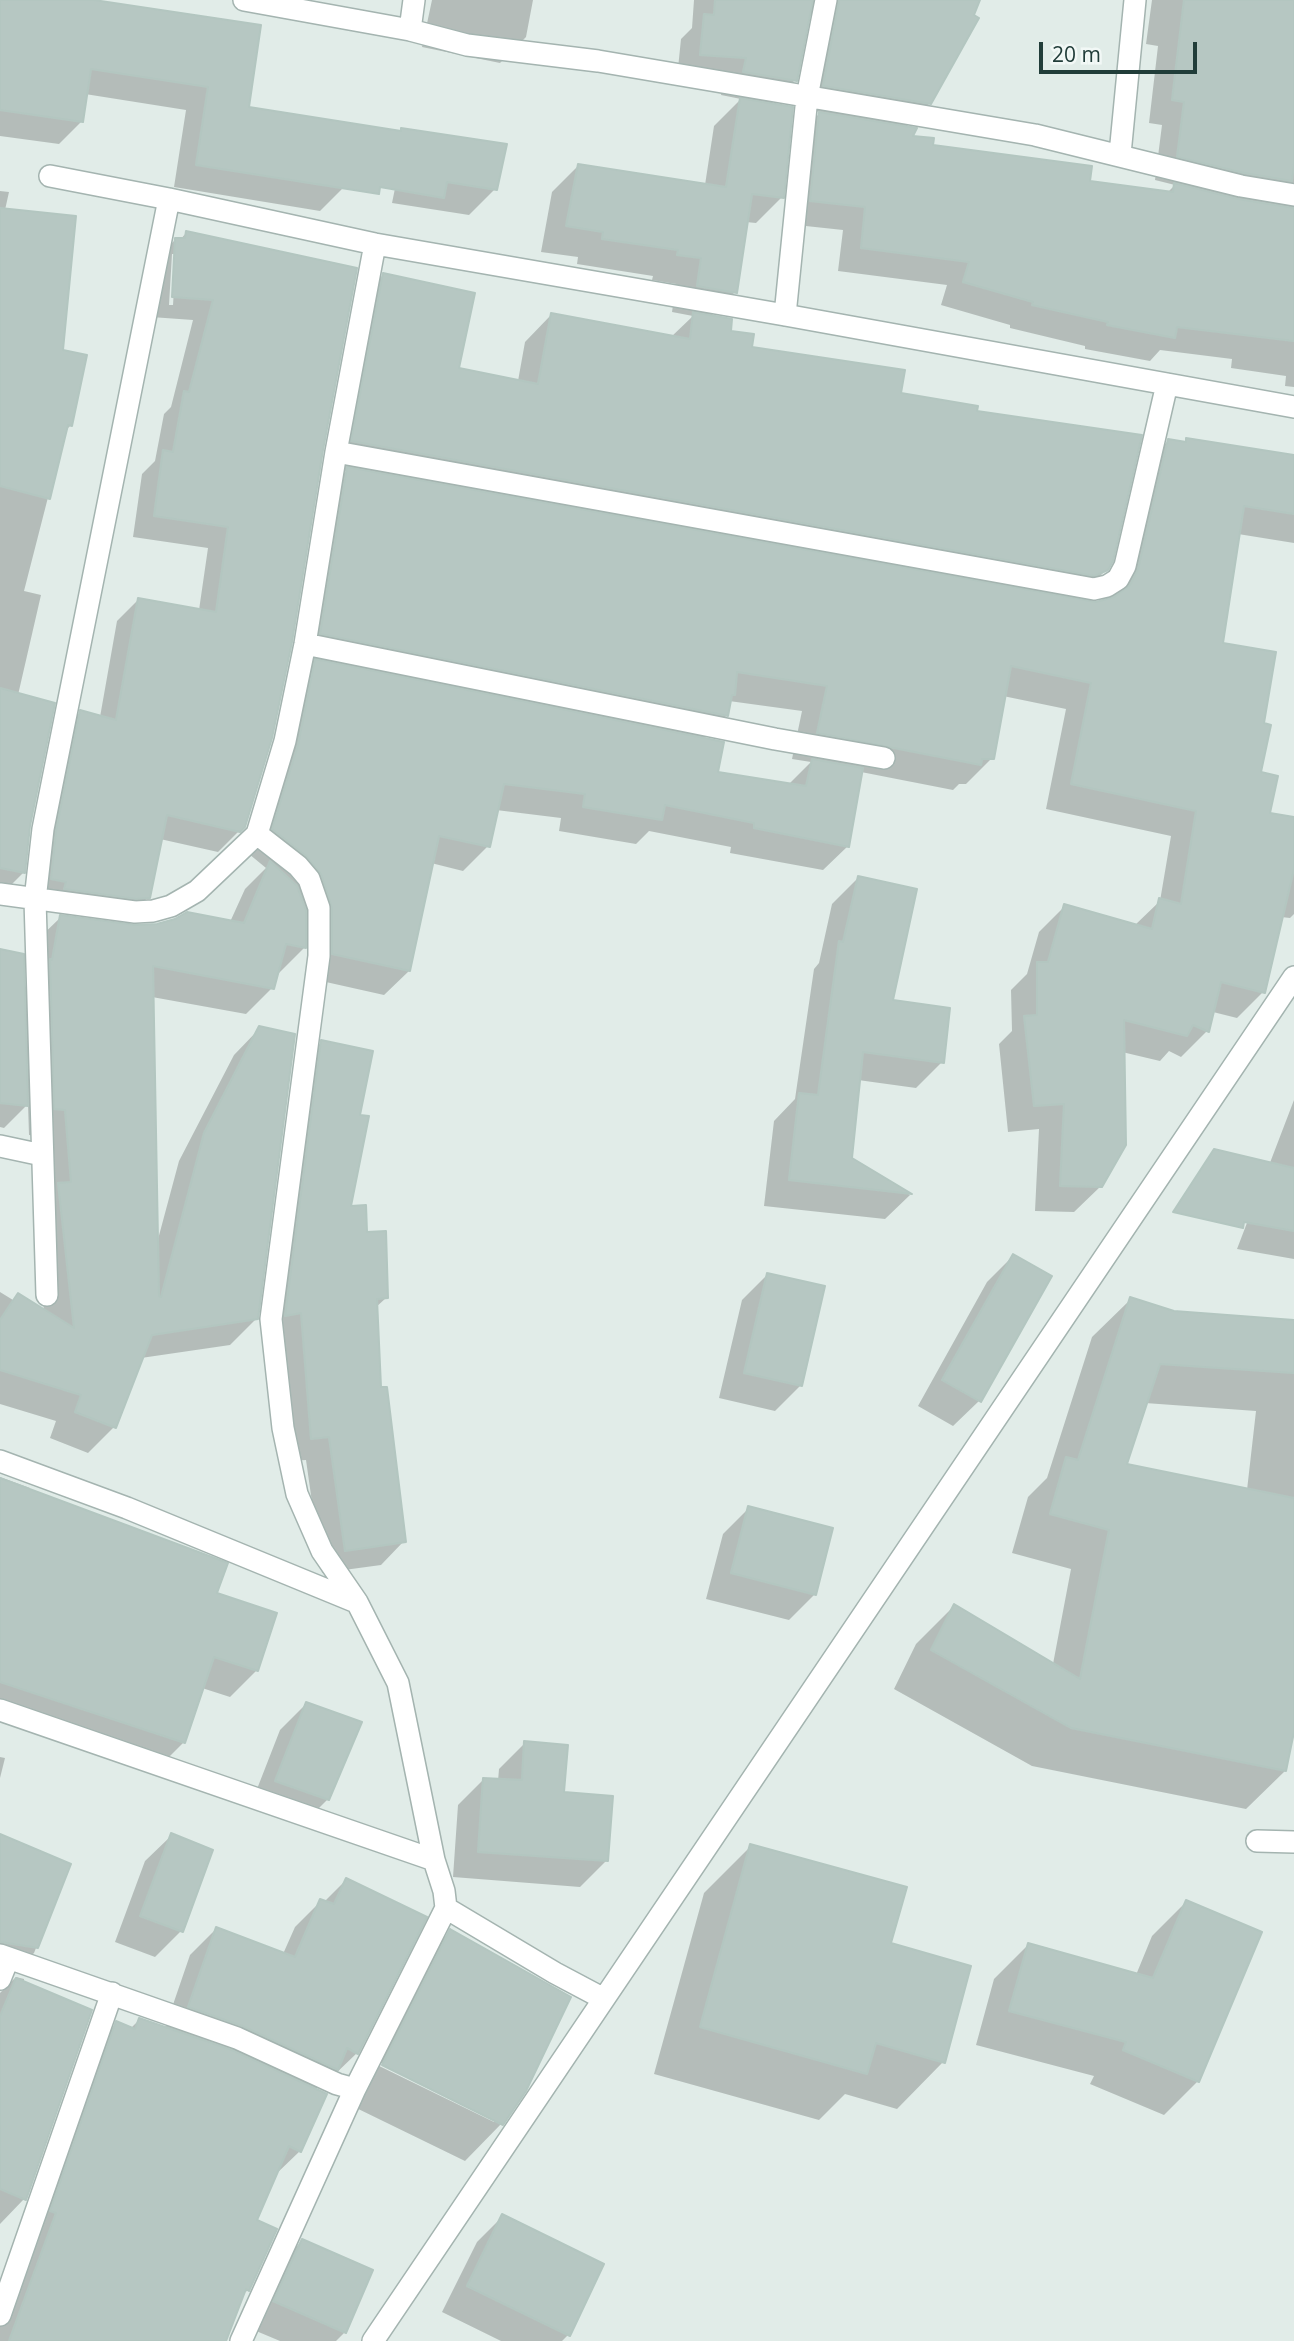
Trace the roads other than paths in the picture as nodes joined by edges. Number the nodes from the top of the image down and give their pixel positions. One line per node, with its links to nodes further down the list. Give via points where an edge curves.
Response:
1 (244, 0): 5 (street)
2 (414, 0): 5 (street)
3 (826, 0): 6 (street)
4 (1135, 0): 7 (street)
5 (410, 30): 6 (street, via 467,45 598,61)
6 (807, 97): 7 (street); 12 (street)
7 (1120, 154): 9 (street)
8 (50, 176): 10 (street)
9 (1294, 195)
10 (169, 199): 11 (street); 20 (street, via 48,795)
11 (375, 244): 12 (street); 15 (street)
12 (785, 314): 13 (street)
13 (1167, 384): 14 (street); 15 (street, via 1125,566 1118,579 1094,589)
14 (1294, 408)
15 (336, 452): 16 (street)
16 (305, 644): 17 (street); 18 (street, via 285,741)
17 (884, 758)
18 (257, 834): 20 (street, via 197,891 171,906 135,912); 26 (street, via 309,879 319,908 319,956 271,1320 283,1428 297,1494 322,1551)
19 (0, 894): 20 (street)
20 (35, 900): 23 (street)
21 (1294, 977): 35 (street)
22 (0, 1146): 23 (street)
23 (42, 1155): 24 (street)
24 (47, 1295)
25 (0, 1461): 26 (street)
26 (357, 1602): 30 (street, via 398,1683)
27 (0, 1710): 30 (street)
28 (1257, 1840): 29 (street)
29 (1294, 1843)
30 (434, 1860): 31 (street)
31 (446, 1908): 35 (street); 36 (street)
32 (4, 1957): 33 (street); 34 (street)
33 (0, 1979)
34 (112, 1993): 36 (street, via 237,2038); 37 (street)
35 (604, 1999): 39 (street)
36 (355, 2089): 38 (street)
37 (0, 2315)
38 (241, 2341)
39 (373, 2341)

